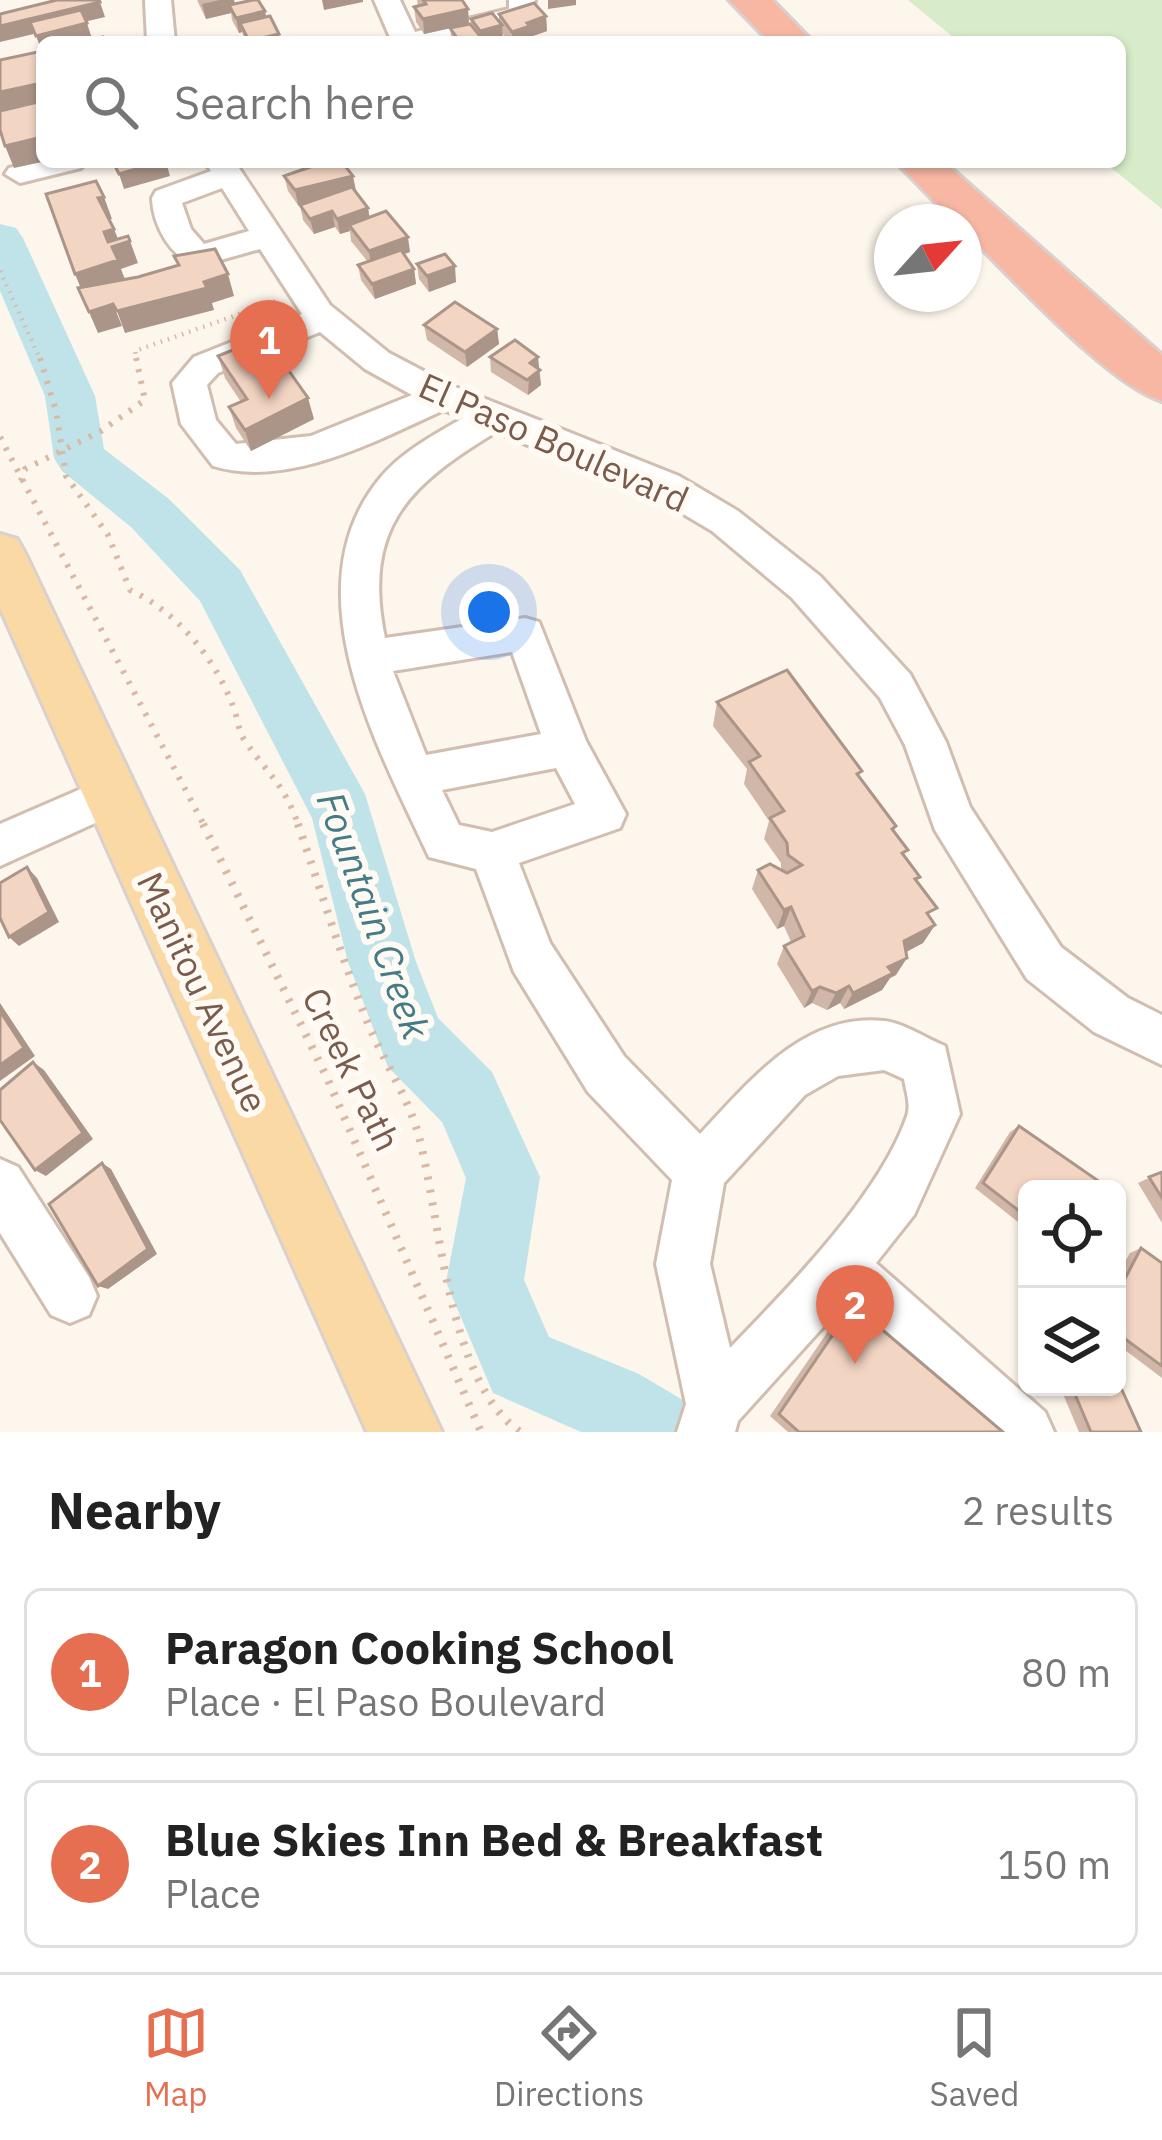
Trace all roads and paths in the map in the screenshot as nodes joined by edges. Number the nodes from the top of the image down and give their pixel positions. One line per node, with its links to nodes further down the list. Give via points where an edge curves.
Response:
1 (158, 0): 6 (street)
2 (387, 0): 7 (street)
3 (715, 0): 9 (highway)
4 (749, 0): 10 (highway)
5 (522, 7): 8 (street)
6 (156, 36)
7 (403, 36)
8 (426, 36)
9 (751, 36)
10 (787, 36)
11 (45, 168): 15 (street)
12 (885, 168): 16 (highway)
13 (925, 168): 21 (highway)
14 (224, 169): 17 (street, El Paso Boulevard); 17 (street, via 167,197 187,247 199,256)
15 (20, 174)
16 (922, 204)
17 (266, 237): 20 (street, El Paso Boulevard)
18 (982, 262): 25 (highway)
19 (0, 271): 27 (path, via 37,346)
20 (324, 318): 22 (street, El Paso Boulevard, via 377,361); 22 (street, via 206,365 189,383 199,424 226,457 269,461 323,448)
21 (1162, 383)
22 (443, 396): 24 (street, El Paso Boulevard)
23 (145, 400): 27 (path)
24 (494, 416): 30 (street, via 419,464 385,499 362,559); 36 (street, El Paso Boulevard, via 666,486 725,520 806,587 895,686 926,742 951,816 1044,963 1111,1015)
25 (1162, 422)
26 (0, 436): 28 (path, Creek Path)
27 (62, 451): 28 (path, via 25,469); 44 (path, via 66,476 108,535 130,590 154,601 209,657 242,737 287,792 365,1017 417,1130 451,1298 478,1380)
28 (21, 482): 43 (path, Creek Path, via 158,737 382,1191)
29 (0, 553): 33 (main road, Manitou Avenue)
30 (366, 658): 31 (street, via 525,634); 32 (street)
31 (567, 747): 32 (street); 35 (street, via 604,814)
32 (415, 776): 35 (street, via 445,843)
33 (111, 795): 34 (street); 42 (main road, Manitou Avenue)
34 (4, 831)
35 (492, 852): 37 (street, via 531,956 606,1074)
36 (1162, 1041)
37 (700, 1171): 39 (street, via 787,1076 832,1052 886,1045 927,1064 935,1114 895,1196); 41 (street, via 683,1264)
38 (0, 1185): 40 (street)
39 (839, 1266): 41 (street); 45 (street)
40 (70, 1296)
41 (711, 1418)
42 (405, 1432)
43 (481, 1432)
44 (520, 1432)
45 (1025, 1432)

